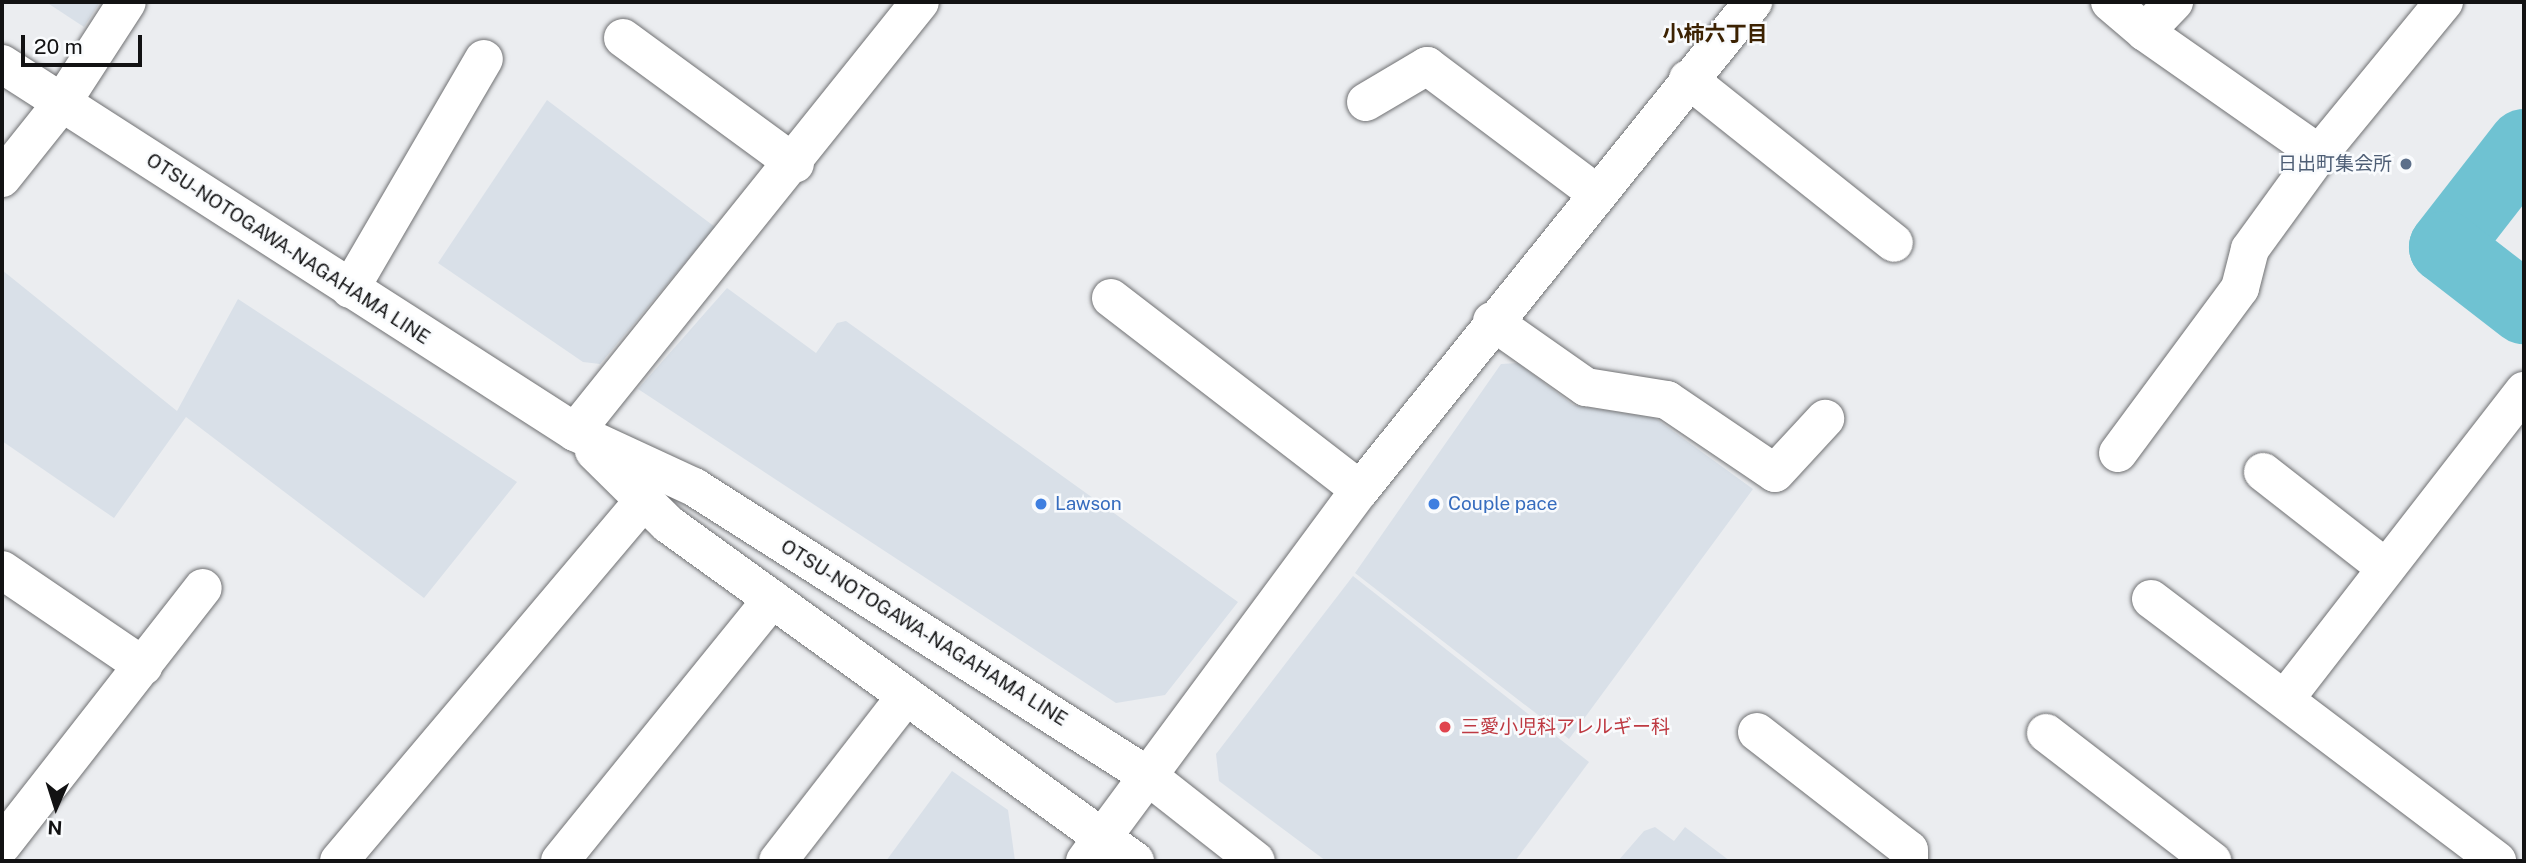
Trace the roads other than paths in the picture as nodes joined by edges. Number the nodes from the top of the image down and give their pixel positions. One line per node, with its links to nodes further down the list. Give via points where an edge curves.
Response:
1 (127, 2): 13 (street)
2 (920, 2): 15 (street)
3 (1753, 2): 11 (street)
4 (2110, 2): 7 (street)
5 (2174, 2): 7 (street)
6 (2444, 2): 14 (street)
7 (2145, 32): 14 (street)
8 (623, 38): 15 (street)
9 (484, 59): 19 (street)
10 (2, 64): 13 (street, OTSU-NOTOGAWA-NAGAHAMA LINE)
11 (1688, 79): 17 (street); 18 (street)
12 (1366, 102): 17 (street, via 1427,66)
13 (61, 104): 16 (street); 19 (street, OTSU-NOTOGAWA-NAGAHAMA LINE)
14 (2319, 154): 25 (street, via 2250,249 2240,288)
15 (795, 164): 24 (street)
16 (2, 178)
17 (1595, 192): 21 (street)
18 (1894, 243)
19 (350, 289): 24 (street, OTSU-NOTOGAWA-NAGAHAMA LINE)
20 (1111, 298): 27 (street)
21 (1492, 321): 23 (street, via 1586,387 1667,400 1775,474); 27 (street)
22 (2524, 391): 29 (street)
23 (1825, 419)
24 (575, 432): 28 (street, OTSU-NOTOGAWA-NAGAHAMA LINE); 39 (street, OTSU-NOTOGAWA-NAGAHAMA LINE, via 694,487)
25 (2118, 453)
26 (2263, 472): 29 (street)
27 (1360, 491): 39 (street)
28 (644, 500): 32 (street, OTSU-NOTOGAWA-NAGAHAMA LINE); 42 (street)
29 (2386, 568): 36 (street)
30 (2, 570): 34 (street)
31 (203, 588): 34 (street)
32 (772, 599): 35 (street, OTSU-NOTOGAWA-NAGAHAMA LINE); 43 (street)
33 (2151, 599): 36 (street)
34 (143, 666): 40 (street)
35 (906, 696): 41 (street, OTSU-NOTOGAWA-NAGAHAMA LINE); 44 (street)
36 (2285, 699): 49 (street)
37 (1756, 732): 47 (street, via 1909,850)
38 (2046, 733): 48 (street)
39 (1148, 776): 41 (street); 46 (street, OTSU-NOTOGAWA-NAGAHAMA LINE)
40 (2, 845)
41 (1094, 849): 45 (street, OTSU-NOTOGAWA-NAGAHAMA LINE)
42 (339, 861)
43 (560, 861)
44 (778, 861)
45 (1135, 861)
46 (1256, 861)
47 (1909, 861)
48 (2212, 861)
49 (2497, 861)

